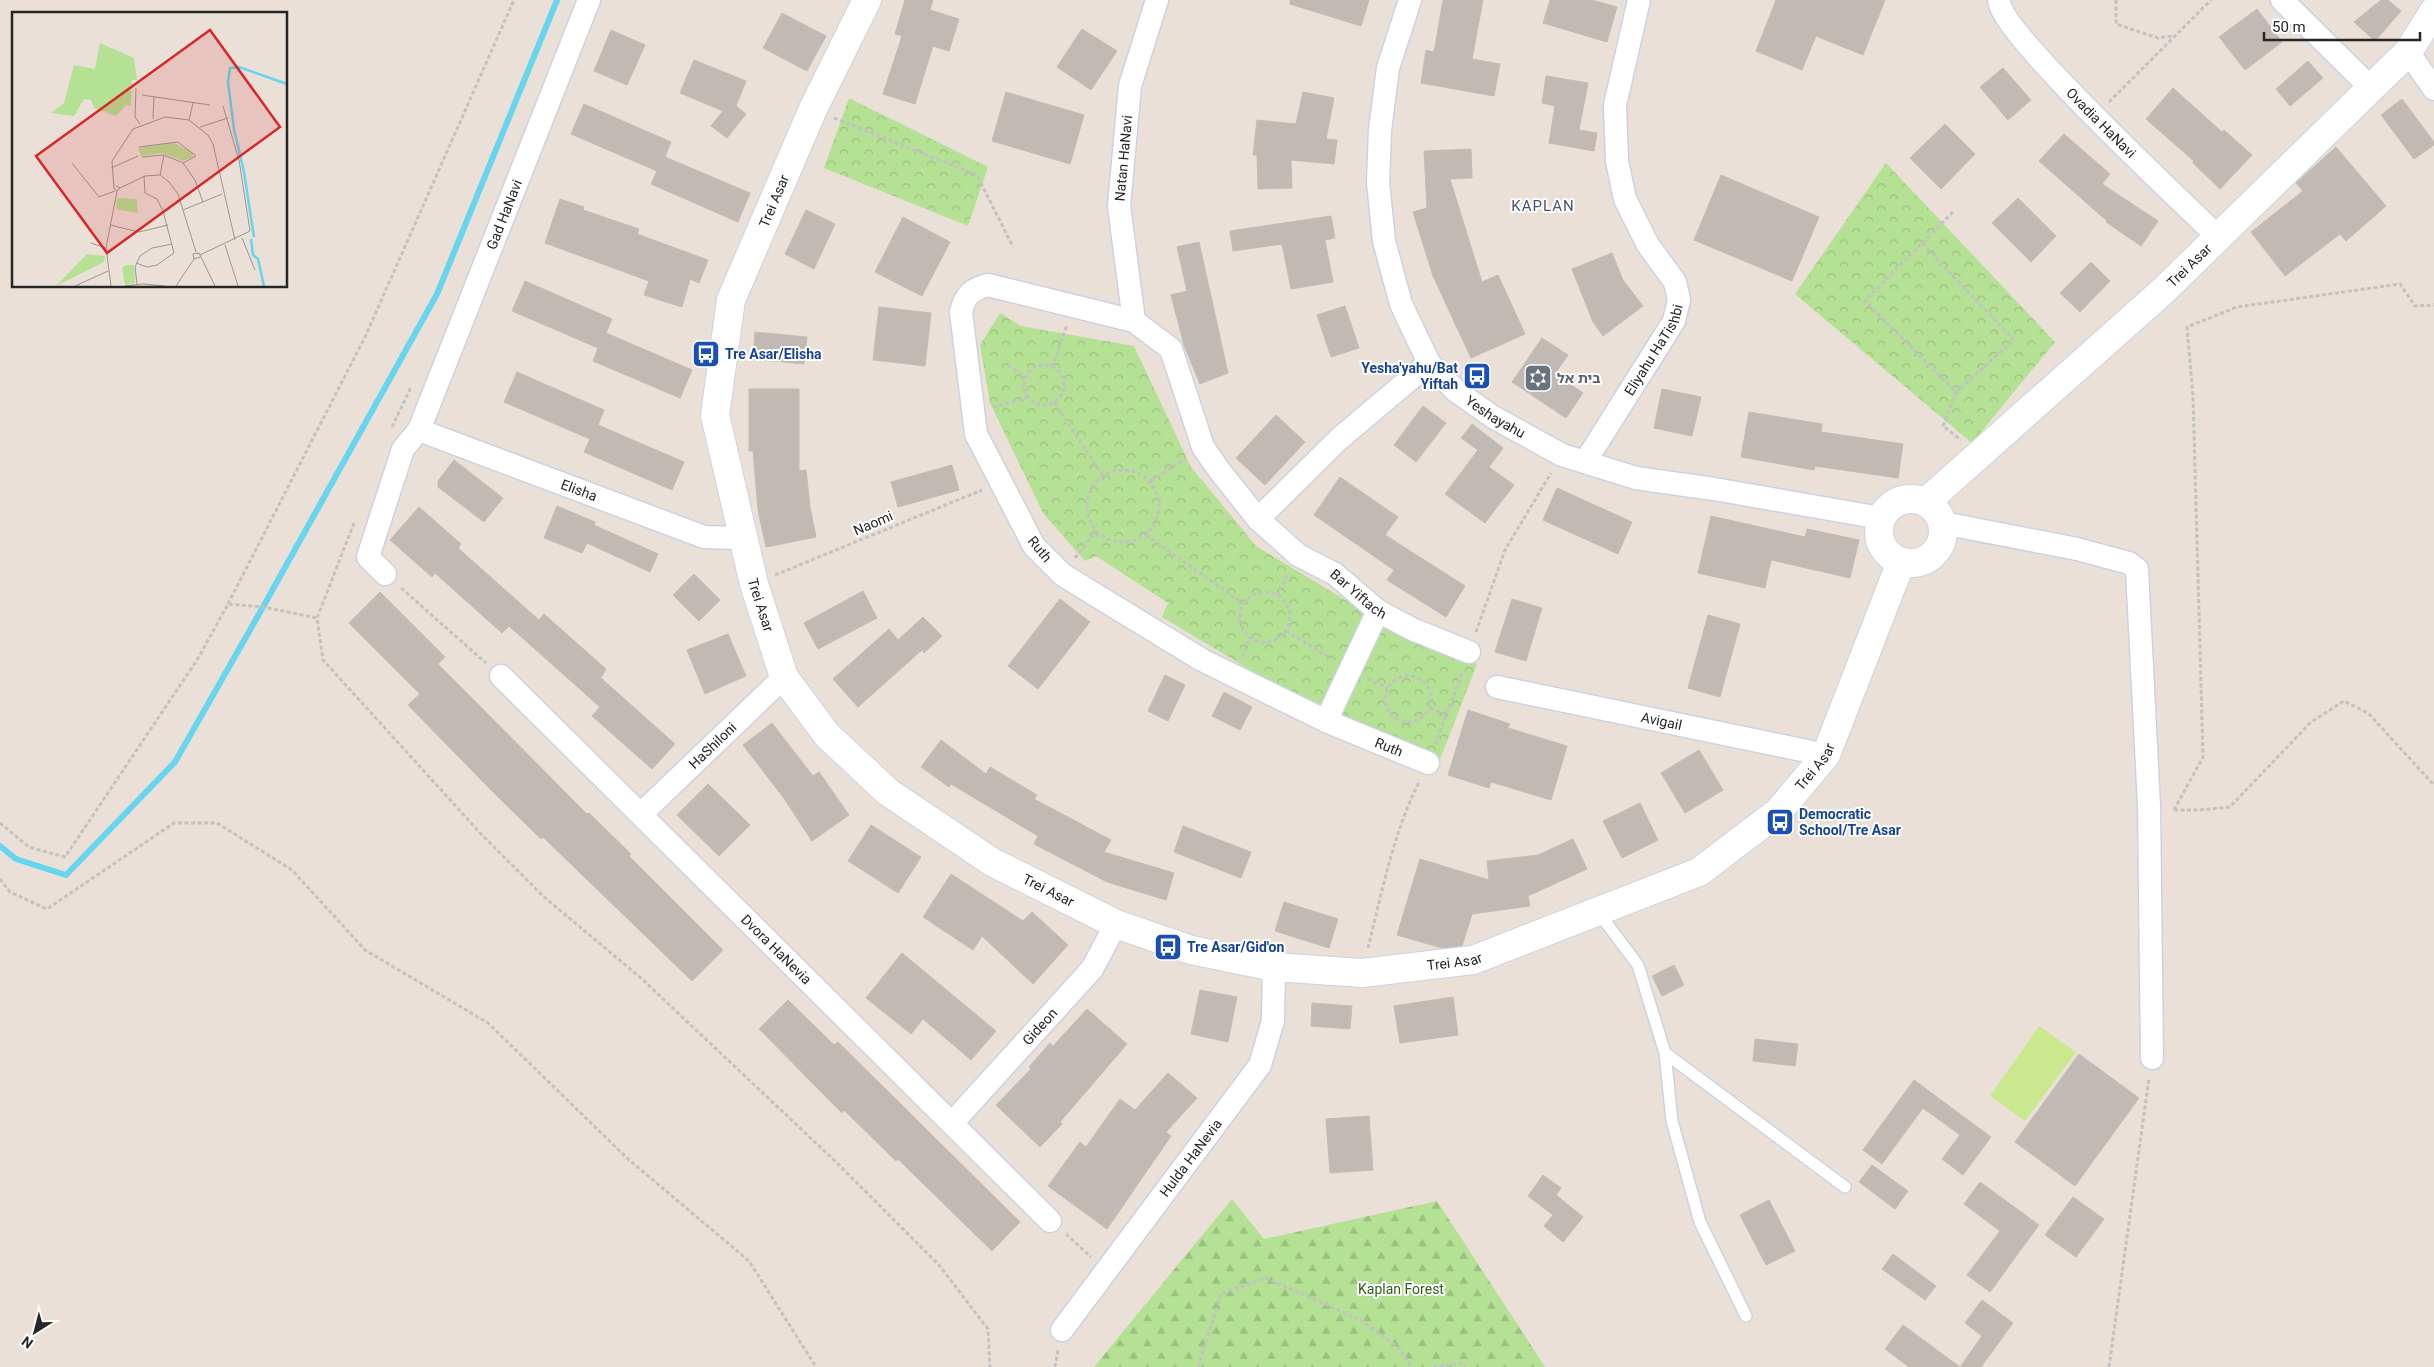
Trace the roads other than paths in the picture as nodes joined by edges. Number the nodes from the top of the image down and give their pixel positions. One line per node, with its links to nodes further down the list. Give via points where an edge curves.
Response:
1 (589, 0): 15 (street, Gad HaNavi)
2 (867, 0): 21 (street, Trei Asar, via 813,109 731,300 715,415)
3 (1157, 0): 13 (street, Natan HaNavi, via 1130,86 1119,206)
4 (1410, 0): 14 (street, Yeshayahu, via 1388,68 1380,130 1378,182 1384,241 1401,304)
5 (1640, 0): 16 (street, Eliyahu HaTishbi, via 1615,105 1617,161 1625,199 1648,245 1675,282 1679,300 1674,321)
6 (1999, 0): 12 (street, Ovadia HaNavi, via 1999,7 2010,25 2041,61)
7 (2282, 0): 10 (street)
8 (2434, 11): 9 (street, Trei Asar)
9 (2408, 52): 10 (street, Trei Asar); 11 (street)
10 (2372, 89): 12 (street, Trei Asar)
11 (2434, 89)
12 (2218, 237): 17 (street, Trei Asar, via 2163,291)
13 (1134, 321): 19 (street, Bar Yiftach, via 1171,349 1203,447); 29 (street, Ruth, via 988,285 975,288 964,299 961,312 976,434 1034,546 1063,575 1202,660)
14 (1429, 363): 16 (street, Yeshayahu, via 1456,391 1493,417 1562,456); 19 (street, via 1339,439)
15 (419, 430): 21 (street, Elisha, via 704,538); 23 (street, Gad HaNavi, via 403,449 368,557)
16 (1584, 462): 18 (street, Yeshayahu, via 1636,478)
17 (1926, 502): 18 (street, via 1916,498 1904,499 1894,504); 20 (street, via 1939,513)
18 (1881, 518): 22 (street, via 1880,541 1886,551)
19 (1258, 519): 24 (street, Bar Yiftach, via 1298,555 1335,574)
20 (1943, 523): 22 (street, via 1944,536 1933,556 1918,562); 37 (street, via 2077,548 2129,563 2138,569 2149,806)
21 (742, 538): 27 (street, Trei Asar)
22 (1901, 562): 30 (street, Trei Asar)
23 (385, 574)
24 (1378, 610): 25 (street, Bar Yiftach, via 1412,629); 29 (street)
25 (1469, 652)
26 (502, 676): 32 (street, Dvora HaNevia)
27 (784, 677): 32 (street, HaShiloni); 34 (street, Trei Asar, via 827,735 888,792 992,862)
28 (1497, 687): 30 (street, Avigail)
29 (1326, 721): 31 (street, Ruth)
30 (1826, 755): 33 (street, Trei Asar, via 1778,812 1699,872)
31 (1428, 763)
32 (641, 814): 38 (street, Dvora HaNevia)
33 (1597, 910): 35 (street, Trei Asar, via 1473,960 1362,973); 36 (lane, via 1638,965)
34 (1116, 924): 35 (street, Trei Asar, via 1191,950); 38 (street, Gideon, via 1092,968)
35 (1274, 967): 42 (street, Hulda HaNevia, via 1273,1021 1260,1066)
36 (1665, 1053): 39 (lane); 41 (lane, via 1672,1121 1700,1222)
37 (2152, 1058)
38 (953, 1122): 40 (street, Dvora HaNevia)
39 (1845, 1186)
40 (1050, 1221)
41 (1746, 1316)
42 (1062, 1330)

